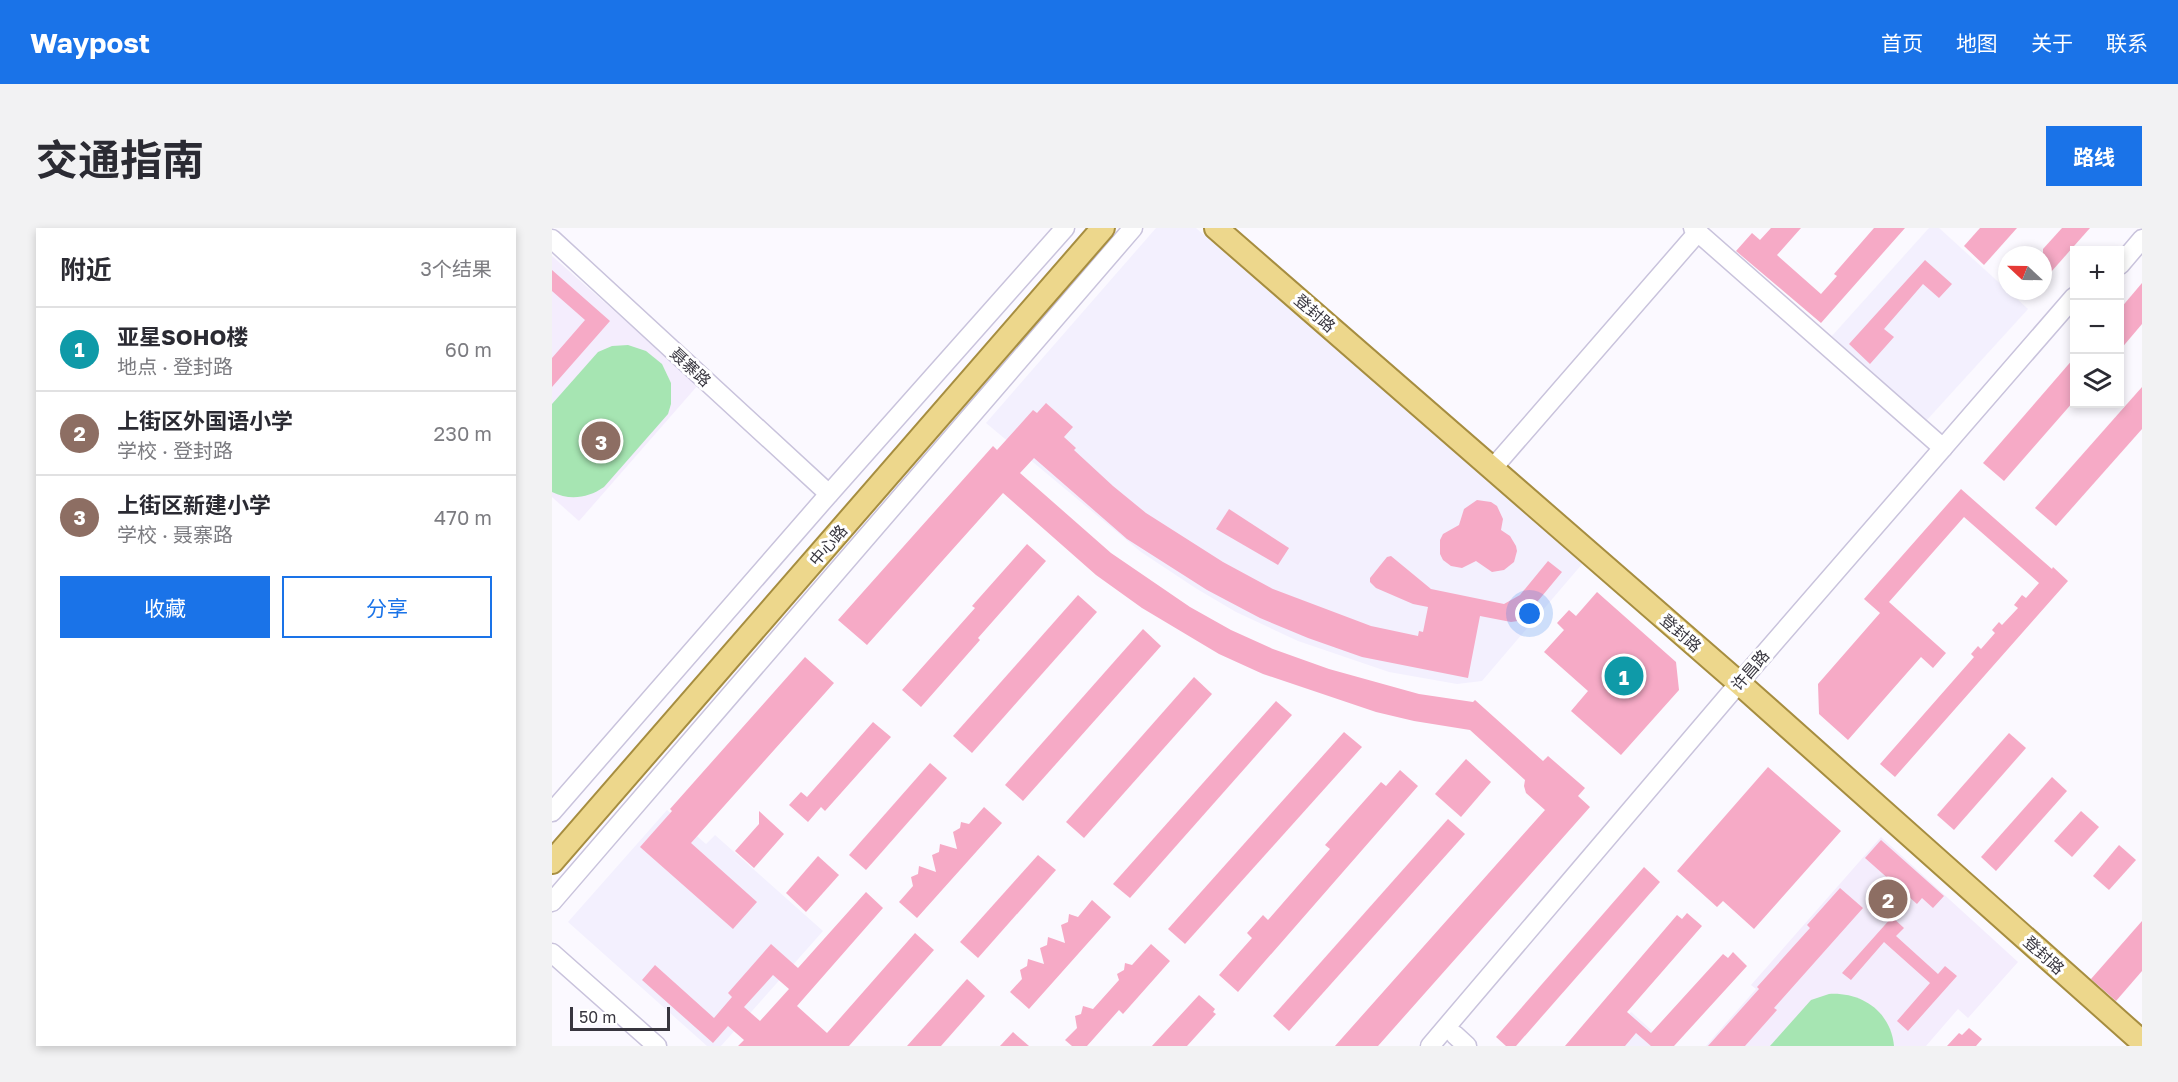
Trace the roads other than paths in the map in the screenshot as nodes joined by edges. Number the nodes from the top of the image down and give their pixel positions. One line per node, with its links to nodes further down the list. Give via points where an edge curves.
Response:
1 (1065, 228): 15 (street)
2 (1103, 228): 18 (main road, 中心路)
3 (1133, 228): 19 (street)
4 (1216, 228): 14 (main road, 登封路)
5 (2135, 228): 9 (street)
6 (1696, 230): 13 (street); 14 (street)
7 (552, 239): 15 (street, 聂寨路)
8 (2142, 239): 10 (street)
9 (2119, 246)
10 (2124, 259)
11 (2071, 300): 13 (street, 许昌路)
12 (2070, 320): 16 (street, 许昌路)
13 (1943, 448): 16 (street, 许昌路)
14 (1492, 469): 16 (main road, 登封路)
15 (829, 494): 17 (street)
16 (1743, 687): 21 (street, 许昌路); 22 (main road, 登封路); 24 (street, 许昌路)
17 (552, 812)
18 (552, 862)
19 (552, 902)
20 (552, 953): 23 (street)
21 (1456, 1042)
22 (2142, 1042)
23 (657, 1046)
24 (1430, 1046)

